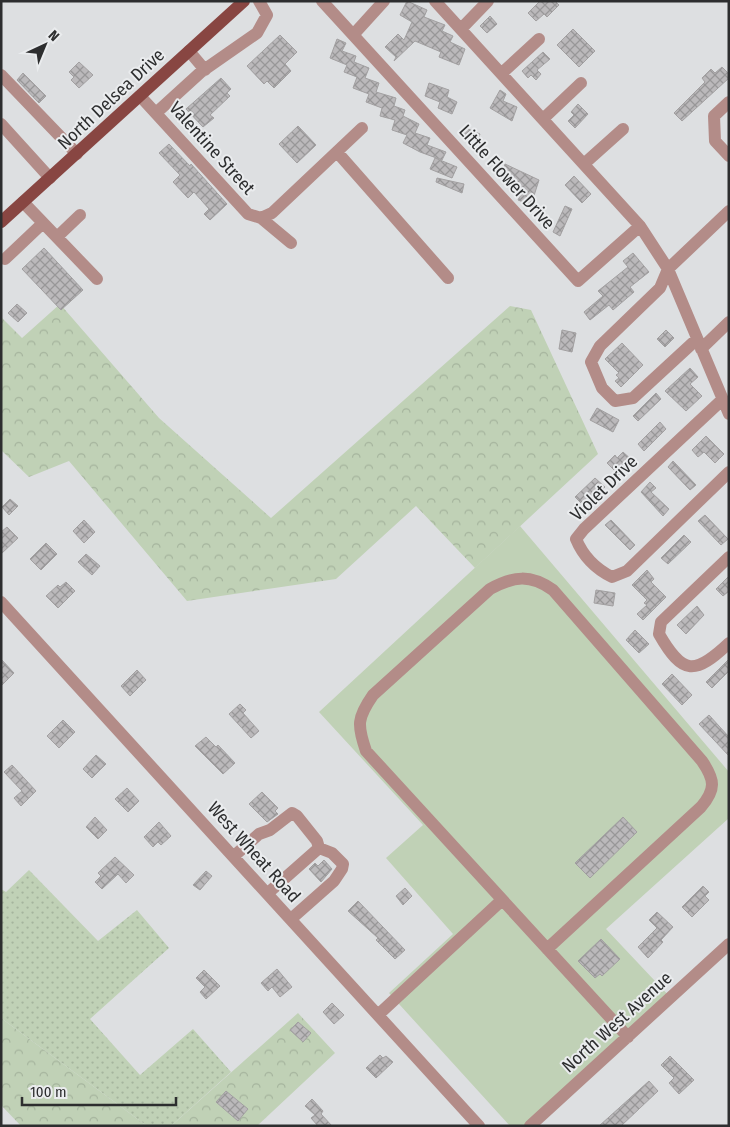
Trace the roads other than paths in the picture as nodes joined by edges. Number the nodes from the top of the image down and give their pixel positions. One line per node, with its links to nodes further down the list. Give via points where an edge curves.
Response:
1 (244, 1): 10 (main road, North Delsea Drive)
2 (259, 1): 11 (street, via 267,15 257,33)
3 (322, 1): 8 (street, Little Flower Drive)
4 (384, 1): 8 (street)
5 (435, 1): 7 (street)
6 (488, 1): 7 (street)
7 (461, 29): 12 (street)
8 (354, 34): 33 (street, Little Flower Drive, via 578,281)
9 (539, 39): 12 (street)
10 (189, 51): 11 (street); 15 (main road, North Delsea Drive)
11 (205, 70): 17 (street)
12 (502, 73): 18 (street)
13 (1, 75): 23 (street)
14 (581, 83): 18 (street)
15 (140, 96): 17 (street, Valentine Street); 23 (main road, North Delsea Drive)
16 (729, 102): 24 (street, via 714,116 715,141)
17 (156, 113): 30 (street, Valentine Street, via 248,214)
18 (544, 118): 25 (street)
19 (1, 124): 26 (street)
20 (362, 128): 22 (street, Valentine Street)
21 (623, 129): 25 (street)
22 (337, 152): 30 (street, Valentine Street, via 272,213); 38 (street)
23 (77, 154): 26 (main road, North Delsea Drive)
24 (729, 156)
25 (585, 163): 33 (street)
26 (50, 178): 27 (main road, North Delsea Drive)
27 (23, 202): 31 (main road, North Delsea Drive); 32 (street)
28 (729, 211): 37 (street)
29 (80, 215): 34 (street)
30 (261, 218): 35 (street, Valentine Street)
31 (1, 222)
32 (43, 223): 34 (street); 36 (street)
33 (640, 226): 37 (street)
34 (57, 237): 39 (street)
35 (291, 243)
36 (5, 258)
37 (668, 269): 41 (street); 41 (street, via 660,288 600,346 591,362 602,388 615,402 633,398)
38 (448, 278)
39 (97, 279)
40 (729, 322): 41 (street)
41 (699, 344): 42 (street)
42 (723, 399): 43 (street); 44 (street, Violet Drive, via 584,529 576,539 581,552 603,573 612,577 626,571)
43 (729, 414)
44 (729, 472)
45 (729, 557): 47 (street, via 661,622 659,634 679,662 690,667 712,660)
46 (1, 602): 49 (street, West Wheat Road)
47 (729, 643)
48 (319, 848): 49 (street, via 292,813 270,830 259,834); 50 (street); 52 (street, via 338,858 343,864 342,869 334,881)
49 (234, 856): 50 (street, West Wheat Road)
50 (268, 893): 52 (street, West Wheat Road)
51 (502, 900): 54 (street); 54 (street, via 366,751 358,729 362,712 373,695 490,589 506,580 522,578 539,580 553,590 702,761 713,785 711,796 701,807); 55 (street)
52 (291, 919): 55 (street, West Wheat Road)
53 (729, 944): 56 (street, North West Avenue)
54 (547, 949): 56 (street)
55 (378, 1015): 57 (street, West Wheat Road)
56 (628, 1037): 58 (street, North West Avenue)
57 (480, 1126)
58 (530, 1126)

